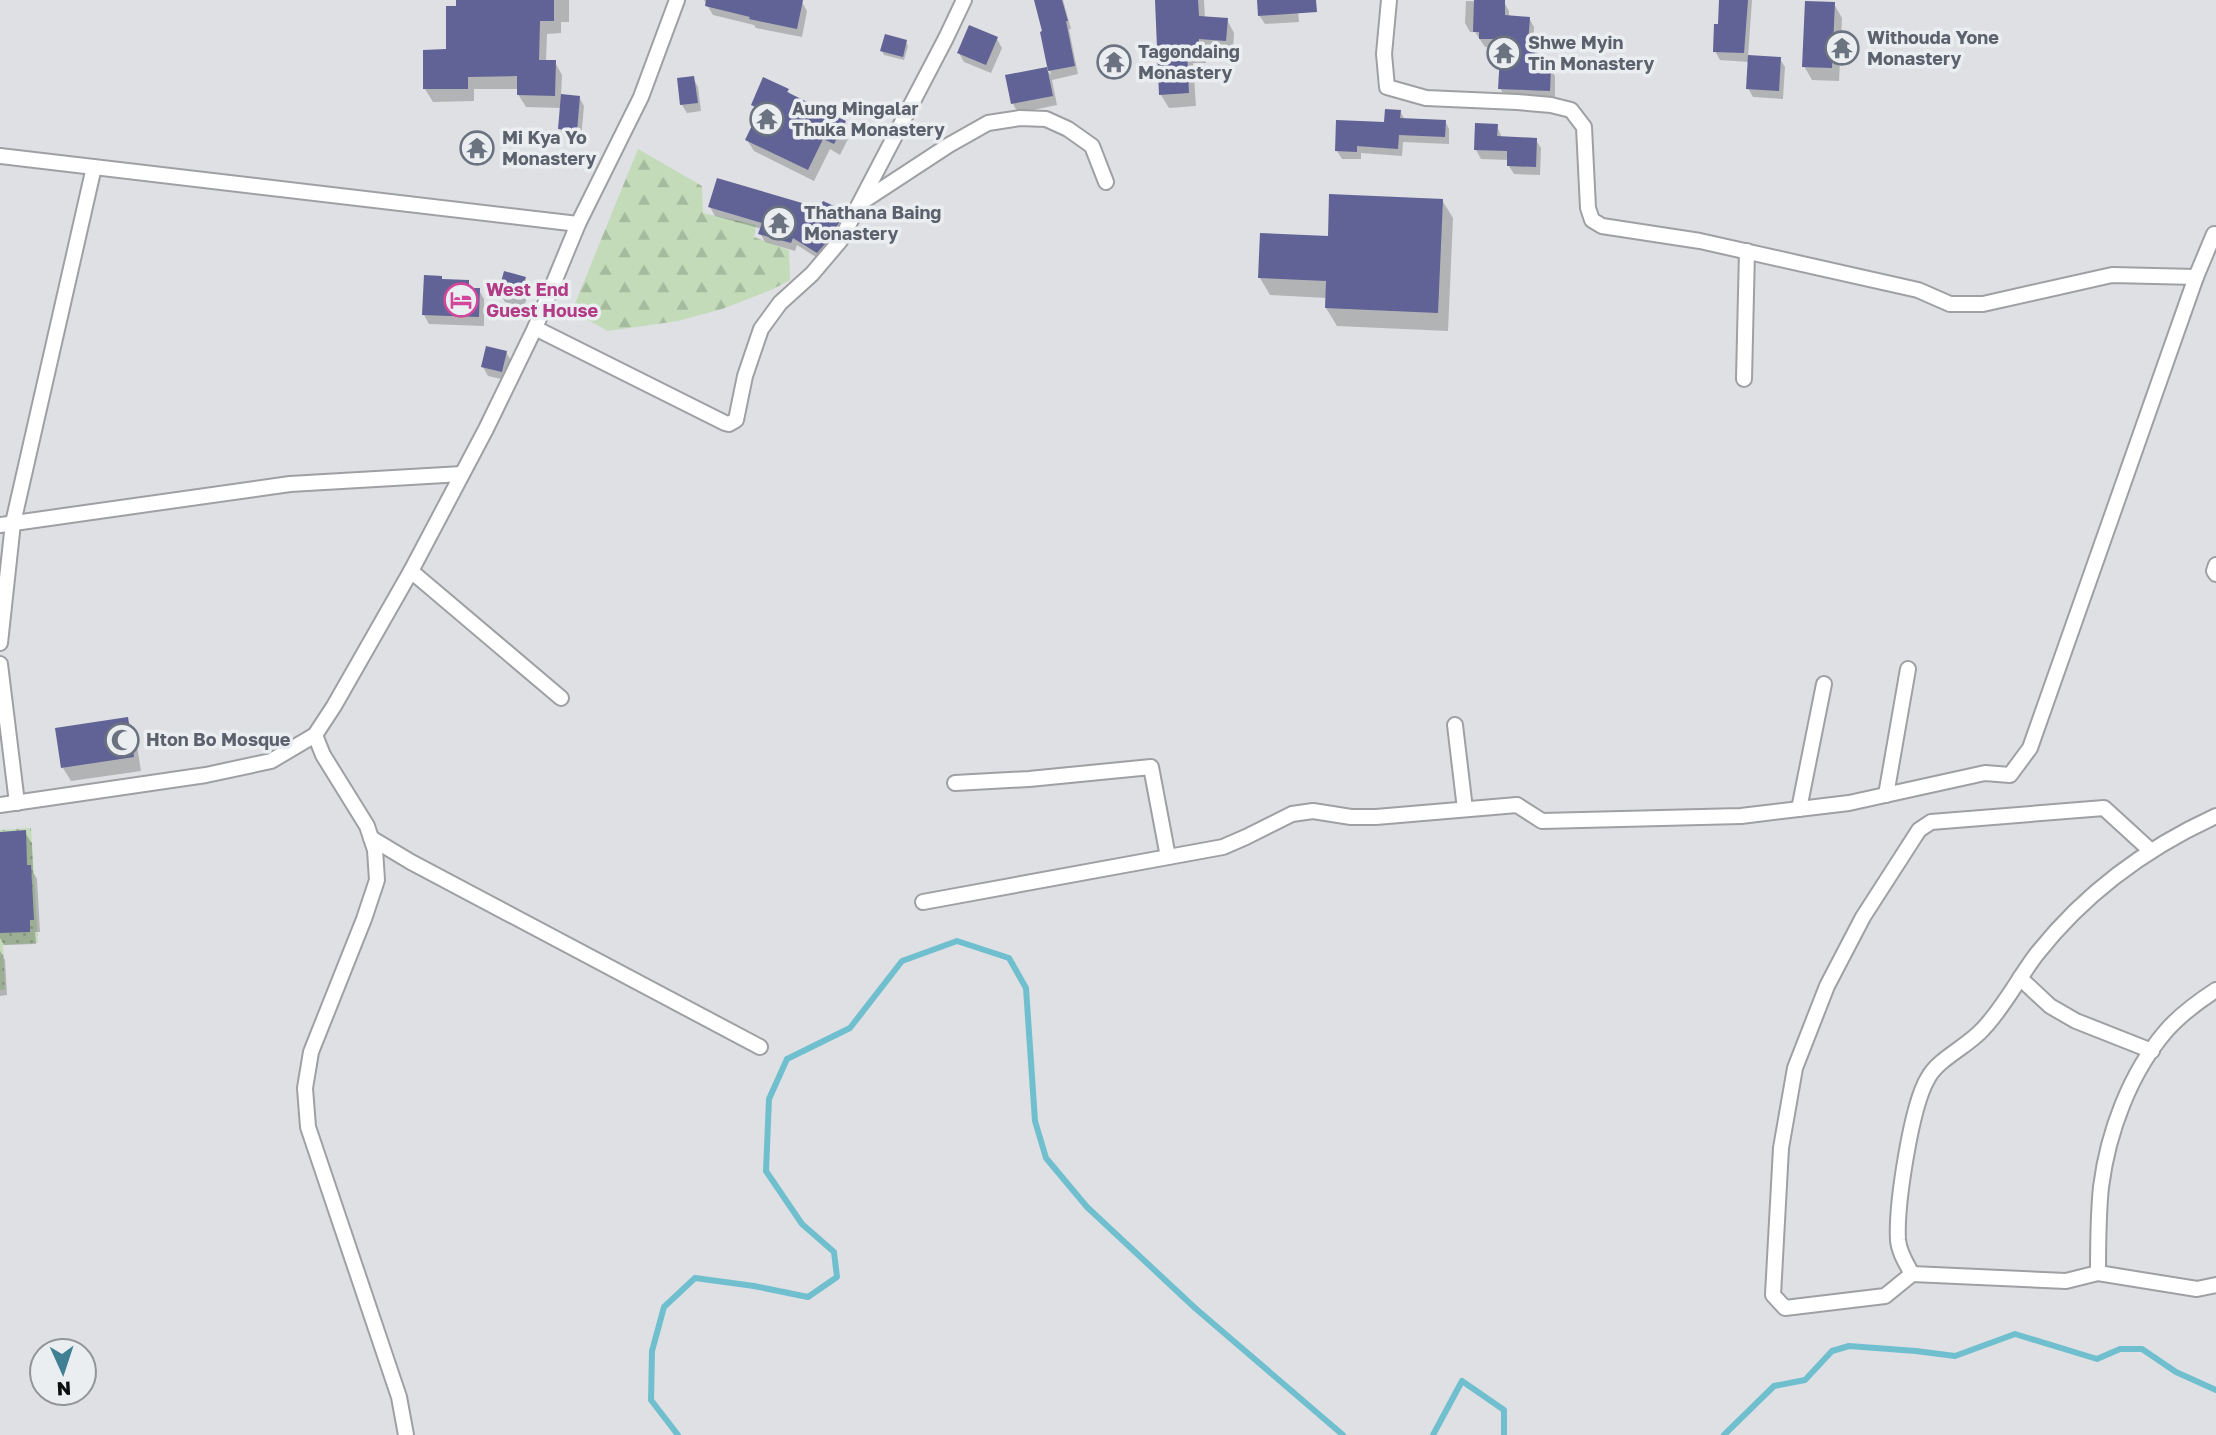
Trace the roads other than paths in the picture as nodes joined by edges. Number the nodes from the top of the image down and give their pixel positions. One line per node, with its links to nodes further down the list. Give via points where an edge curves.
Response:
1 (677, 0): 8 (street, via 641,97)
2 (964, 0): 7 (street)
3 (1389, 0): 10 (street, via 1384,54 1387,87 1426,98 1517,102 1571,110 1584,127 1592,220 1602,226)
4 (0, 156): 5 (street)
5 (94, 167): 8 (street); 15 (street)
6 (1106, 182): 7 (street, via 1092,146 1046,119 1020,118 988,123)
7 (860, 203): 12 (street, via 839,241 761,329 738,415 729,424)
8 (578, 224): 12 (street)
9 (2215, 233): 11 (street)
10 (1747, 251): 11 (street, via 1918,290 1950,303 1983,304 2112,275); 13 (street)
11 (2196, 277): 27 (street, via 2030,748 2010,775 1984,773)
12 (535, 328): 14 (street)
13 (1744, 379)
14 (462, 474): 15 (street, via 290,484); 17 (street)
15 (6, 524): 19 (street)
16 (2216, 565): 18 (street)
17 (411, 571): 23 (street); 25 (street)
18 (2216, 574)
19 (0, 643)
20 (0, 664): 28 (street)
21 (1908, 669): 27 (street)
22 (1824, 684): 31 (street)
23 (561, 698)
24 (1455, 725): 30 (street)
25 (315, 735): 28 (street, via 271,761); 33 (street)
26 (955, 783): 35 (street, via 1151,767)
27 (1886, 795): 31 (street)
28 (17, 803): 29 (street)
29 (0, 805)
30 (1465, 809): 31 (street, via 1517,805 1542,821 1741,816); 35 (street, via 1376,817 1313,811 1292,814 1223,847)
31 (1799, 809)
32 (2216, 816): 34 (street)
33 (371, 838): 39 (street); 44 (street, via 377,880 310,1052 305,1088 308,1127 399,1397)
34 (2151, 851): 37 (street, via 2066,919); 42 (street, via 2104,808 1931,822 1919,830 1863,917 1827,986 1795,1068 1781,1149 1773,1295 1785,1308 1885,1296)
35 (1168, 857): 36 (street)
36 (923, 902)
37 (2020, 978): 40 (street, via 2050,1006 2076,1021); 42 (street, via 1984,1029 1926,1079 1906,1157 1899,1213 1898,1241)
38 (2216, 990): 40 (street, via 2167,1030)
39 (760, 1047)
40 (2152, 1051): 41 (street, via 2111,1136 2101,1187)
41 (2098, 1273): 42 (street, via 2066,1281); 43 (street, via 2197,1289)
42 (1912, 1274)
43 (2216, 1285)
44 (406, 1435)

